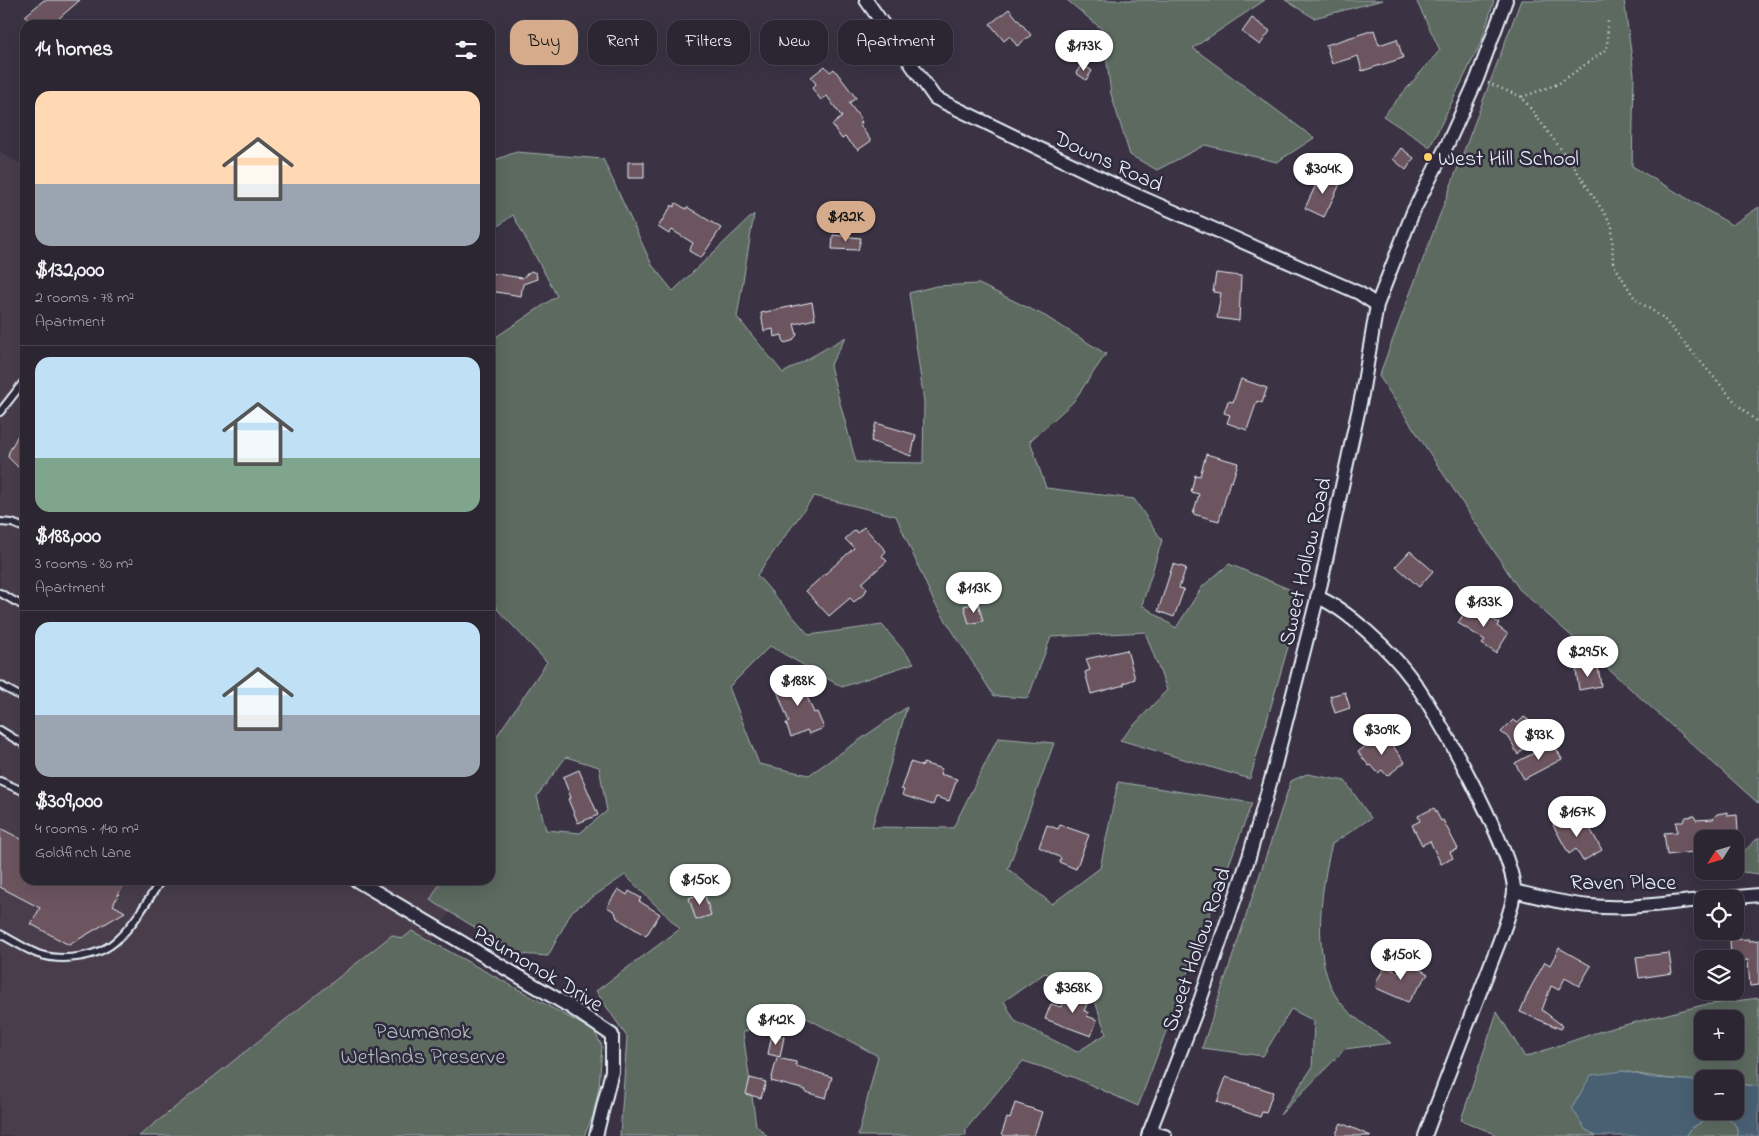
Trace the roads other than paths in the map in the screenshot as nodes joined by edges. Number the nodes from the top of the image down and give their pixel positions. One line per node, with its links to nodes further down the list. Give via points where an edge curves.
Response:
1 (866, 0): 3 (street, Downs Road, via 935,98 1127,191 1359,293)
2 (1506, 0): 3 (street, Sweet Hollow Road, via 1477,79 1413,212)
3 (1377, 305): 9 (street, Sweet Hollow Road, via 1362,394)
4 (20, 386): 5 (lane)
5 (0, 412)
6 (0, 522): 7 (lane)
7 (20, 526)
8 (0, 592): 10 (lane)
9 (1318, 598): 19 (street, via 1332,602 1411,678 1435,716 1491,823 1506,858); 24 (street, Sweet Hollow Road, via 1249,857 1200,1001)
10 (20, 604)
11 (0, 685): 12 (lane)
12 (20, 696)
13 (0, 730): 14 (lane)
14 (20, 742)
15 (0, 781): 16 (lane)
16 (20, 790)
17 (157, 885): 23 (lane, via 117,940 86,956 62,958 38,954)
18 (364, 885): 25 (street, Paumonok Drive, via 569,1006 612,1035 612,1071)
19 (1514, 891): 22 (street, Raven Place, via 1592,906); 27 (street, via 1502,936)
20 (1759, 895): 21 (street)
21 (1744, 896)
22 (1694, 901)
23 (0, 934)
24 (1148, 1134): 26 (street)
25 (596, 1136)
26 (1164, 1136)
27 (1425, 1136)

